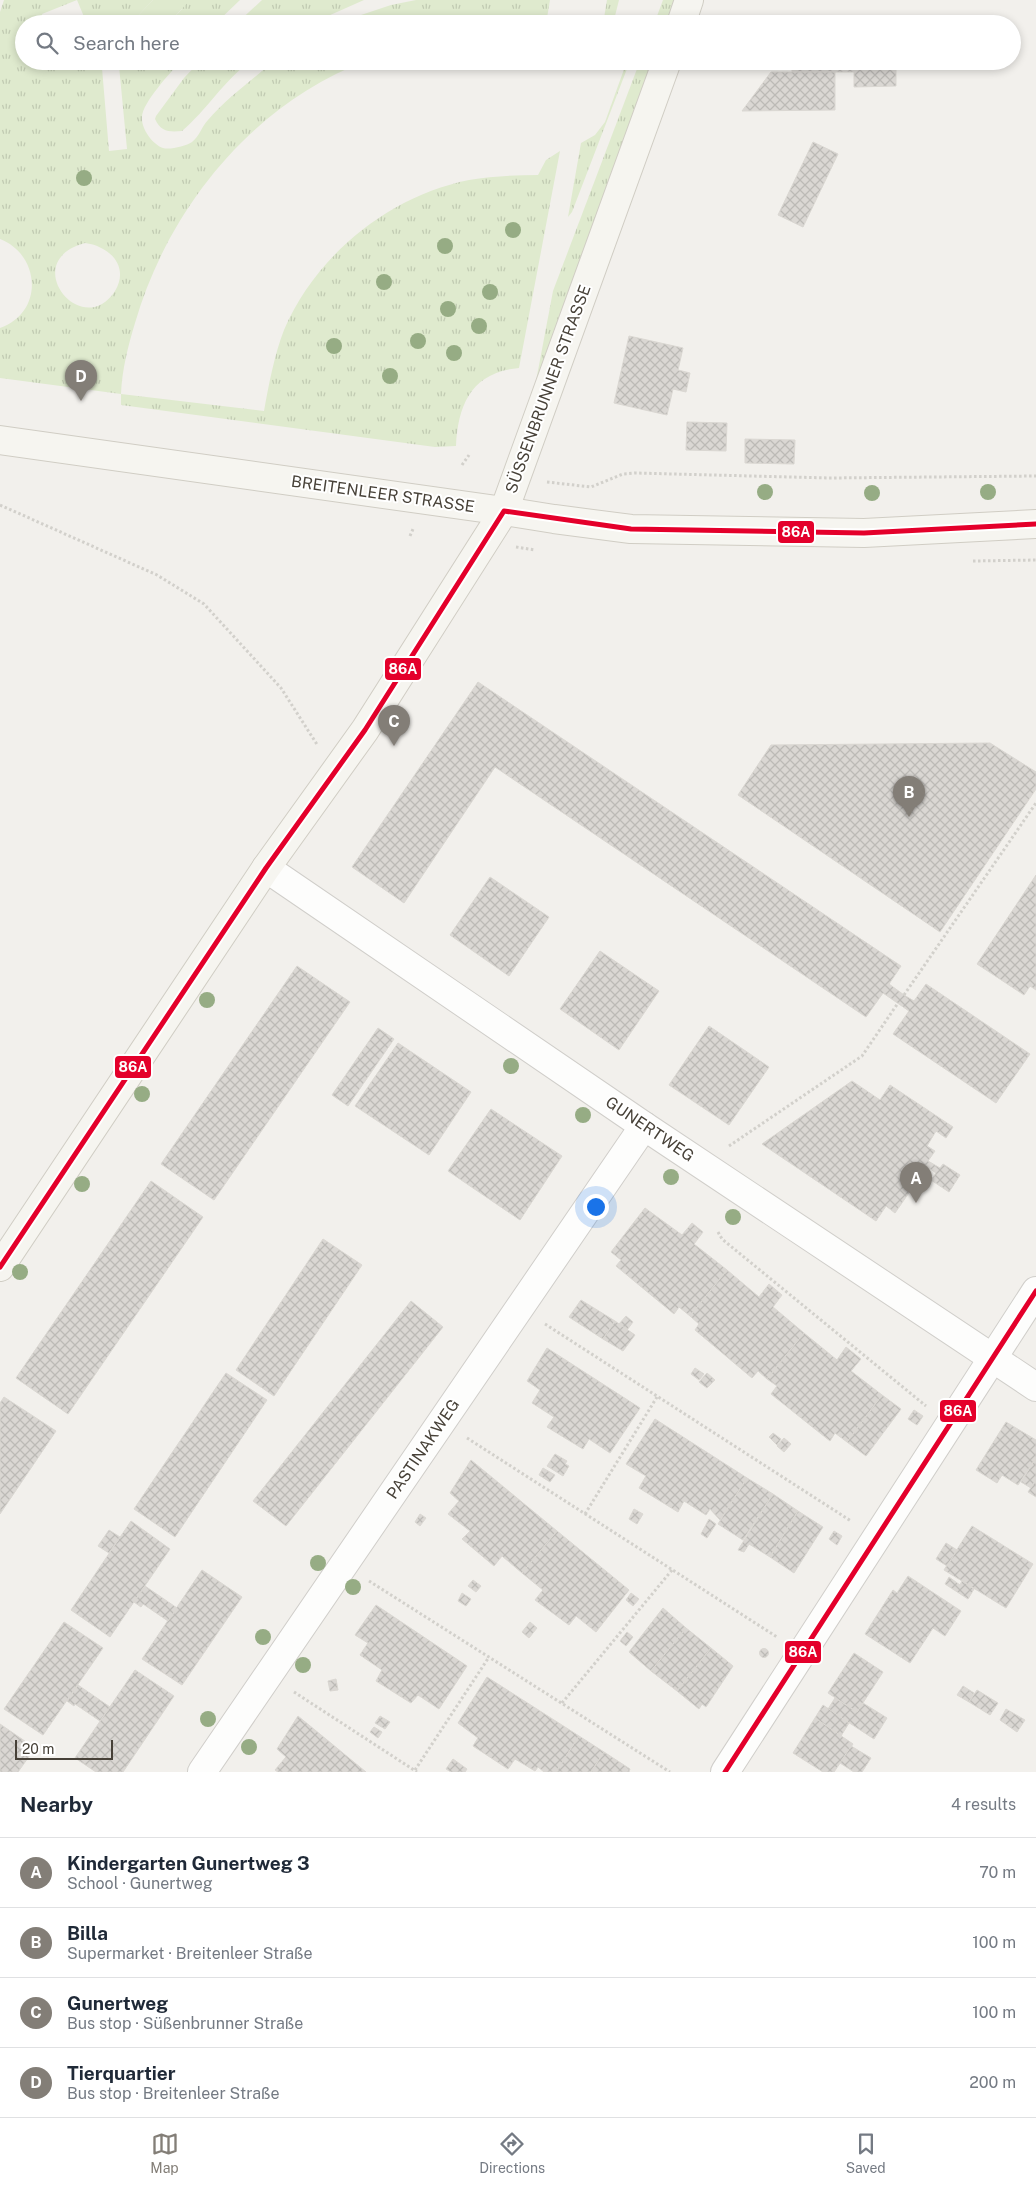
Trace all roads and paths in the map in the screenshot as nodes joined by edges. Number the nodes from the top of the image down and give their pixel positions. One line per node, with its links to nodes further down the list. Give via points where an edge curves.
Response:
1 (689, 0): 2 (street)
2 (684, 15)
3 (664, 70): 7 (street, SÜSSENBRUNNER STRASSE)
4 (0, 440): 10 (street, BREITENLEER STRASSE)
5 (468, 454): 6 (path)
6 (462, 465)
7 (520, 468): 8 (path, via 550,483 592,487 623,474 636,473 829,478); 10 (street, SÜSSENBRUNNER STRASSE)
8 (1036, 476)
9 (0, 505): 12 (path, via 157,575 204,604 281,688)
10 (504, 511): 11 (street, BREITENLEER STRASSE, via 631,529 864,534); 12 (street, SÜSSENBRUNNER STRASSE)
11 (1036, 524)
12 (335, 774): 14 (street, SÜSSENBRUNNER STRASSE)
13 (1036, 803): 15 (path)
14 (266, 868): 17 (street, GUNERTWEG); 20 (street, SÜSSENBRUNNER STRASSE)
15 (904, 995)
16 (898, 1004): 18 (path, via 862,1056)
17 (644, 1126): 22 (street, PASTINAKWEG); 23 (street, GUNERTWEG)
18 (726, 1148)
19 (718, 1232): 26 (path, via 722,1239)
20 (0, 1267)
21 (1036, 1291): 23 (street)
22 (519, 1308): 25 (path); 27 (street, PASTINAKWEG)
23 (991, 1359): 24 (street, GUNERTWEG); 39 (street)
24 (1036, 1387)
25 (658, 1397): 28 (path); 29 (path)
26 (934, 1412)
27 (442, 1421): 28 (path); 30 (street, PASTINAKWEG)
28 (585, 1514): 31 (path)
29 (858, 1526)
30 (343, 1565): 33 (path); 34 (street, PASTINAKWEG)
31 (672, 1570): 32 (path); 35 (path)
32 (783, 1641)
33 (489, 1658): 35 (path); 36 (path)
34 (268, 1675): 36 (path); 37 (street, PASTINAKWEG)
35 (562, 1703): 38 (path)
36 (416, 1771)
37 (202, 1772)
38 (670, 1772)
39 (725, 1772)

